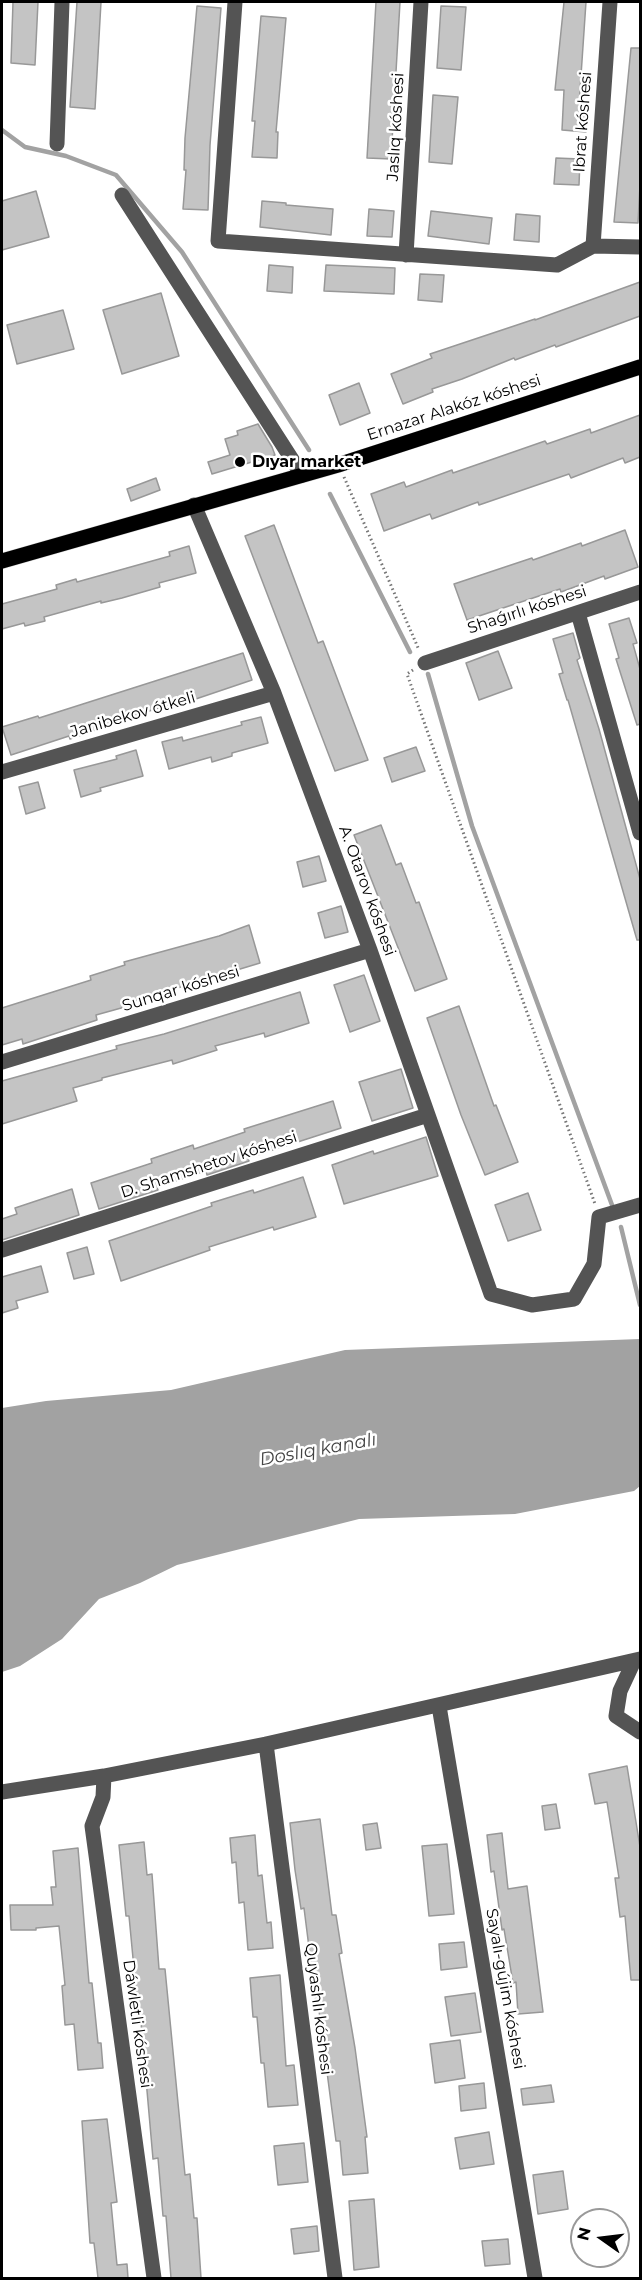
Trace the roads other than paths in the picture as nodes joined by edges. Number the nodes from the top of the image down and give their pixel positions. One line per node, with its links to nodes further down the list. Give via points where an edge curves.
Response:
1 (62, 2): 5 (street)
2 (236, 2): 9 (street, via 218,241)
3 (422, 2): 9 (street, Jaslıq kóshesi)
4 (610, 2): 7 (street, Ibrat kóshesi)
5 (57, 144)
6 (122, 195): 11 (street)
7 (593, 246): 8 (street); 9 (street, via 557,265)
8 (640, 247)
9 (406, 255)
10 (640, 367): 11 (main road, Ernazar Alakóz kóshesi)
11 (302, 475): 12 (main road, Ernazar Alakóz kóshesi)
12 (194, 505): 13 (main road, Ernazar Alakóz kóshesi); 17 (street, A. Otarov kóshesi)
13 (2, 561)
14 (640, 592): 15 (street, Shaǵırlı kóshesi)
15 (578, 613): 16 (street, Shaǵırlı kóshesi); 19 (street)
16 (425, 663)
17 (274, 693): 18 (street, Janibekov ótkeli); 20 (street, A. Otarov kóshesi)
18 (2, 772)
19 (640, 833)
20 (370, 950): 21 (street, Sunqar kóshesi); 22 (street, A. Otarov kóshesi)
21 (2, 1062)
22 (428, 1115): 23 (street, A. Otarov kóshesi, via 491,1294 532,1305 574,1299 594,1264 599,1217); 24 (street, D. Shamshetov kóshesi)
23 (640, 1205)
24 (2, 1250)
25 (637, 1660): 26 (street); 27 (street, via 620,1691 616,1716)
26 (439, 1706): 28 (street); 33 (street, Sayalı-gújim kóshesi)
27 (640, 1732)
28 (266, 1744): 29 (street); 32 (street, Quyashlı kóshesi)
29 (104, 1776): 30 (street); 31 (street, Dáwletli kóshesi, via 103,1797 92,1826)
30 (2, 1792)
31 (154, 2278)
32 (335, 2278)
33 (535, 2278)

